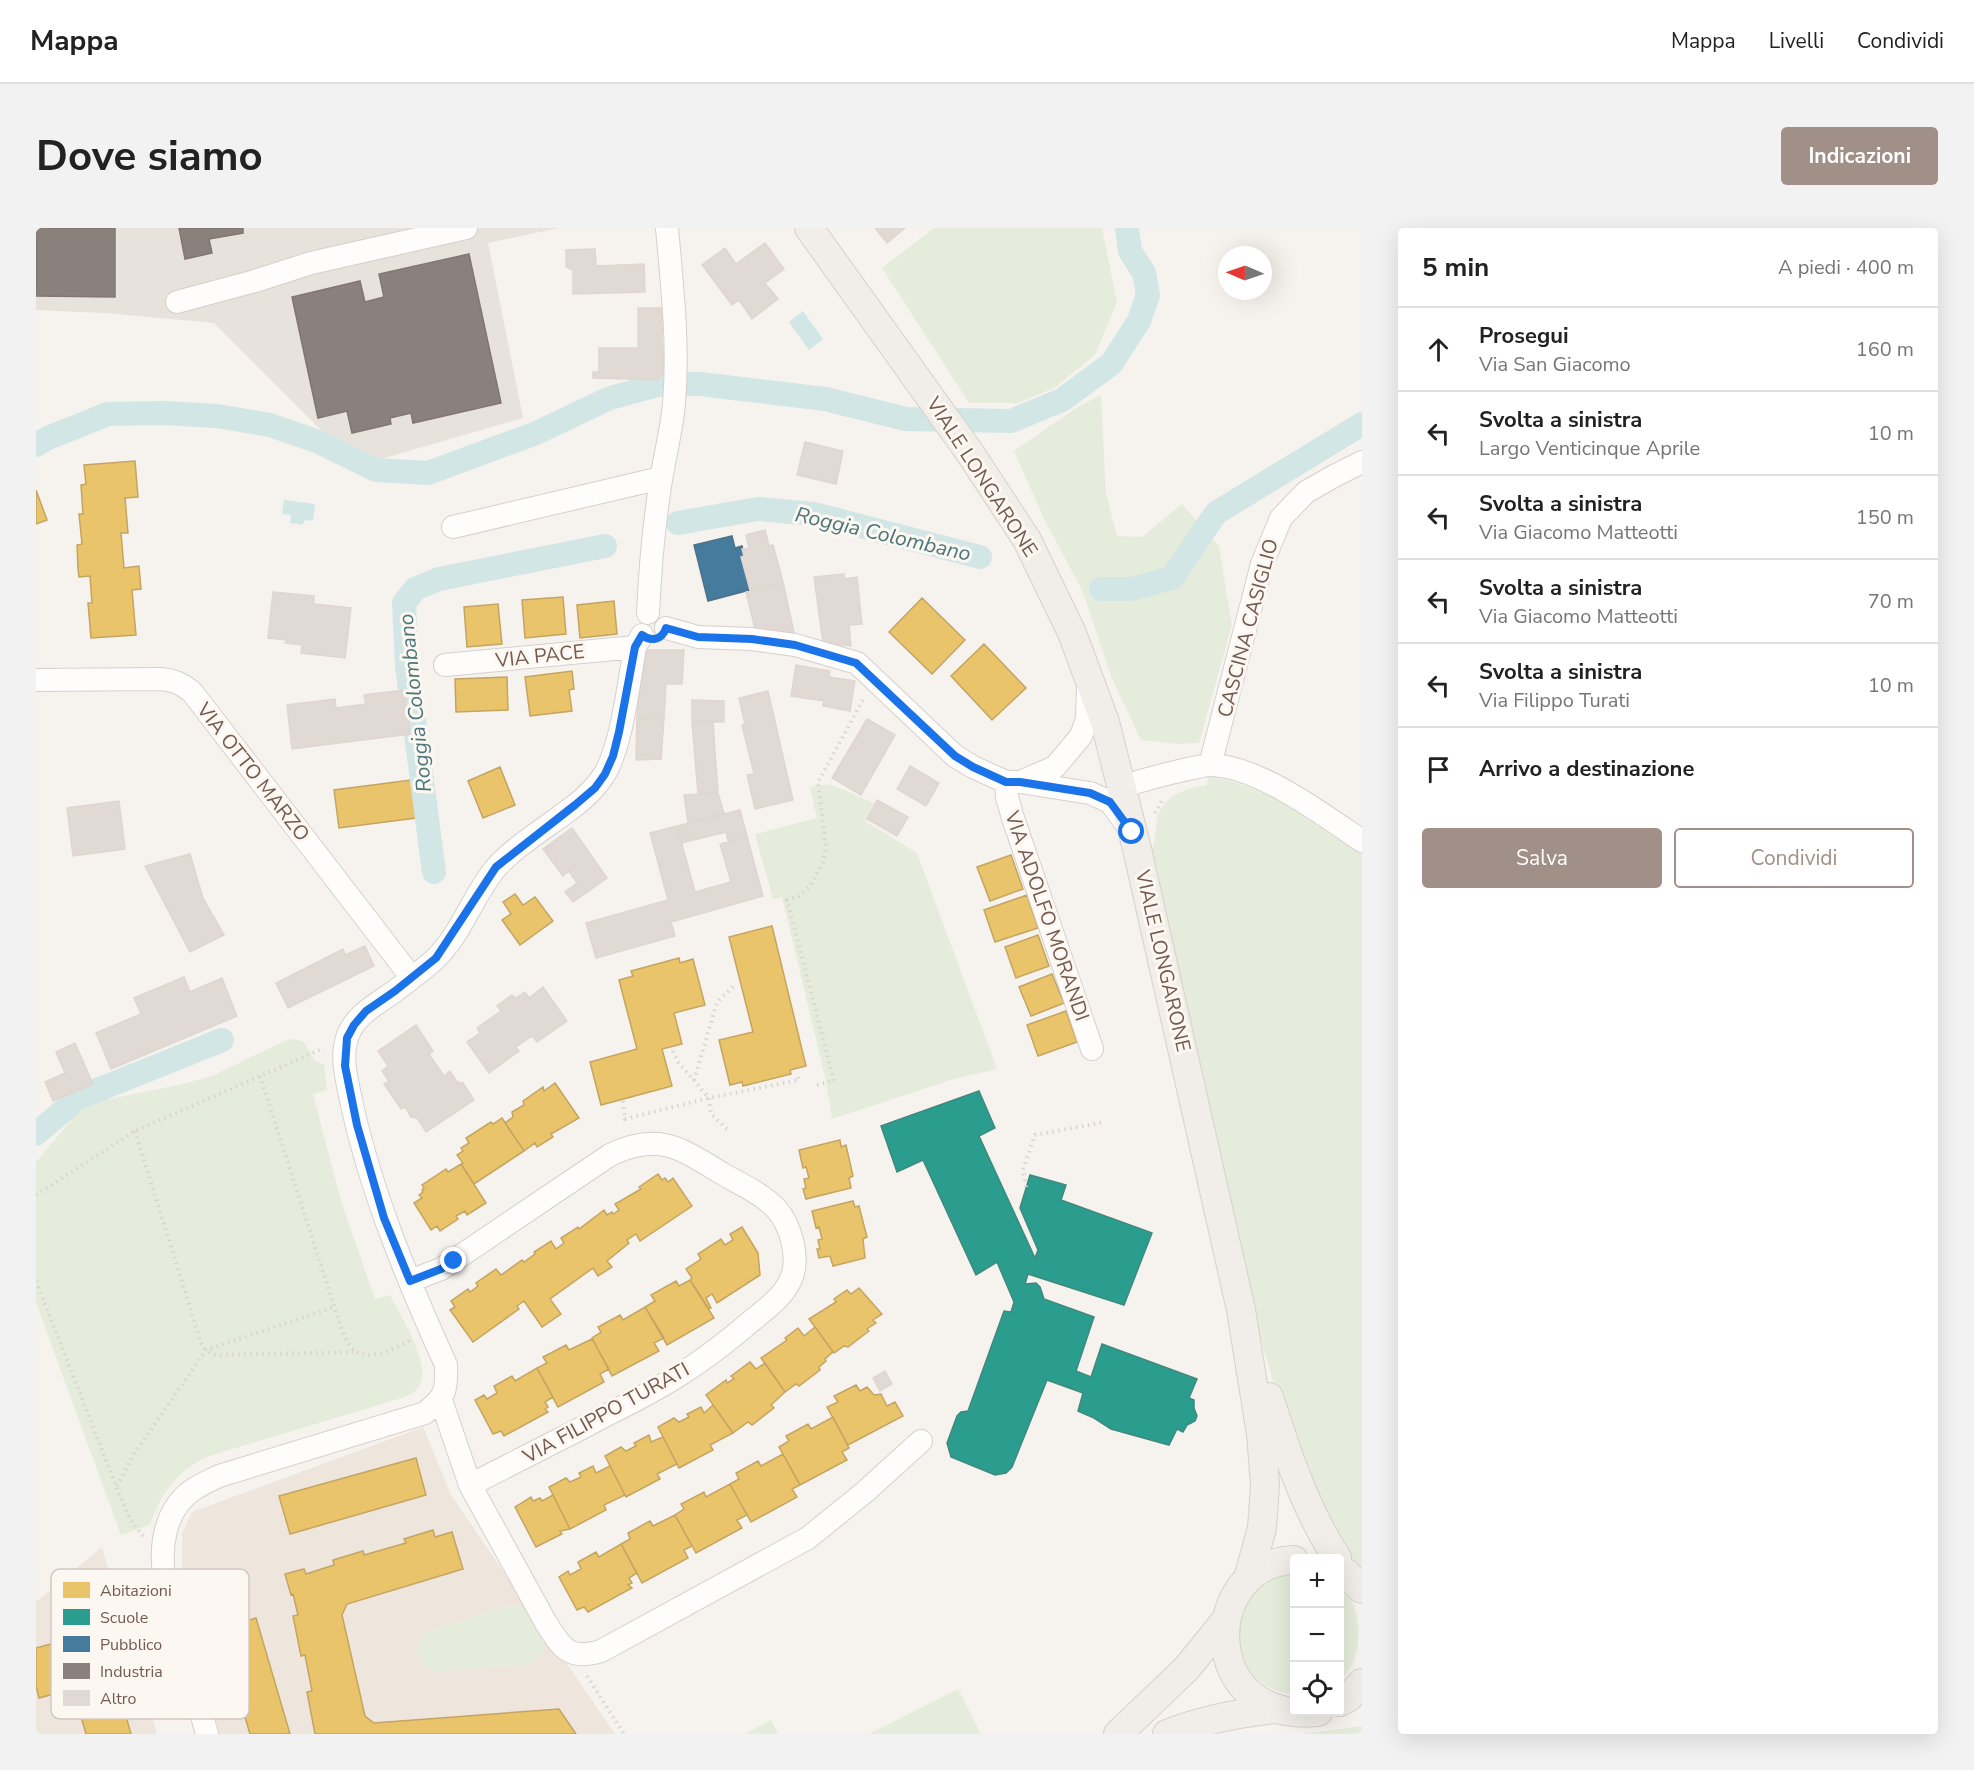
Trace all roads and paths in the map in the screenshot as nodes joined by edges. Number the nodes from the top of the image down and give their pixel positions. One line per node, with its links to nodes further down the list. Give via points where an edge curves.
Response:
1 (466, 228): 4 (street, via 311,263)
2 (667, 228): 6 (street, via 676,376)
3 (809, 228): 12 (main road, VIALE LONGARONE, via 902,354 1027,540)
4 (177, 302)
5 (1362, 462): 15 (street, CASCINA CASIGLIO, via 1306,492 1281,518 1262,564)
6 (662, 478): 7 (street); 8 (street)
7 (453, 527)
8 (648, 613): 9 (street, via 662,615); 10 (street, via 640,620)
9 (666, 628): 10 (street, via 658,638); 13 (street, via 698,637 752,639 821,651 856,663)
10 (638, 641): 11 (street, VIA PACE); 21 (street, via 619,732 605,774 595,788 496,867 436,958)
11 (445, 665)
12 (1088, 676): 16 (street, via 1087,719 1081,736 1055,767); 17 (main road, VIALE LONGARONE, via 1105,722)
13 (874, 679): 16 (street, via 955,756); 29 (path, via 818,782 826,847 823,862 810,886 787,900 834,1081)
14 (36, 680): 21 (street, VIA OTTO MARZO, via 160,679 192,692)
15 (1210, 765): 17 (street, via 1160,774); 20 (street, via 1233,769 1271,784)
16 (1013, 782): 19 (street, via 1090,793); 24 (street, VIA ADOLFO MORANDI, via 1007,797 1013,819)
17 (1121, 787): 19 (main road, VIALE LONGARONE)
18 (1167, 793): 19 (path)
19 (1143, 826): 40 (main road, VIALE LONGARONE, via 1137,849)
20 (1362, 841)
21 (412, 978): 23 (street, via 366,1011)
22 (735, 985): 28 (path, via 717,1002)
23 (347, 1038): 27 (path); 38 (street, via 345,1066 357,1125 384,1218)
24 (1092, 1049)
25 (673, 1051): 28 (path)
26 (796, 1073): 30 (path, via 799,1080)
27 (260, 1076): 33 (path); 39 (path)
28 (694, 1080): 30 (path)
29 (817, 1085)
30 (709, 1098): 31 (path, via 625,1119); 34 (path, via 711,1114)
31 (623, 1101)
32 (1105, 1122): 35 (path, via 1035,1135 1023,1169)
33 (135, 1131): 36 (path); 42 (path)
34 (730, 1132)
35 (1026, 1187)
36 (36, 1195)
37 (36, 1281): 47 (path)
38 (410, 1281): 41 (street); 46 (street, VIA FILIPPO TURATI, via 454,1261 610,1155 648,1143 666,1144 686,1152 771,1203 791,1237 794,1271 787,1288 720,1347 654,1391)
39 (334, 1307): 42 (path); 43 (path, via 346,1338)
40 (1241, 1310): 51 (main road, VIALE LONGARONE, via 1290,1462 1319,1530); 52 (main road, VIALE LONGARONE, via 1265,1485 1262,1527)
41 (430, 1331): 43 (path, via 391,1350); 44 (street, via 446,1365 447,1380)
42 (206, 1350): 43 (path, via 216,1355); 47 (path)
43 (357, 1352)
44 (441, 1400): 46 (street); 48 (street, via 425,1413 219,1476 181,1500 172,1514)
45 (921, 1441): 54 (street, via 808,1538 601,1651)
46 (470, 1485): 54 (street, via 557,1642)
47 (116, 1486): 48 (path, via 139,1533)
48 (163, 1544): 50 (street)
49 (1290, 1560): 52 (main road, via 1265,1568)
50 (163, 1569)
51 (1345, 1571)
52 (1248, 1579): 53 (main road)
53 (1225, 1622): 55 (main road, via 1227,1659 1240,1684 1260,1702); 60 (main road, via 1187,1668)
54 (579, 1656): 59 (path, via 589,1681)
55 (1275, 1709): 56 (main road); 61 (main road, via 1243,1712)
56 (1290, 1712)
57 (203, 1719): 58 (street)
58 (207, 1734)
59 (624, 1734)
60 (1118, 1734)
61 (1167, 1734)

